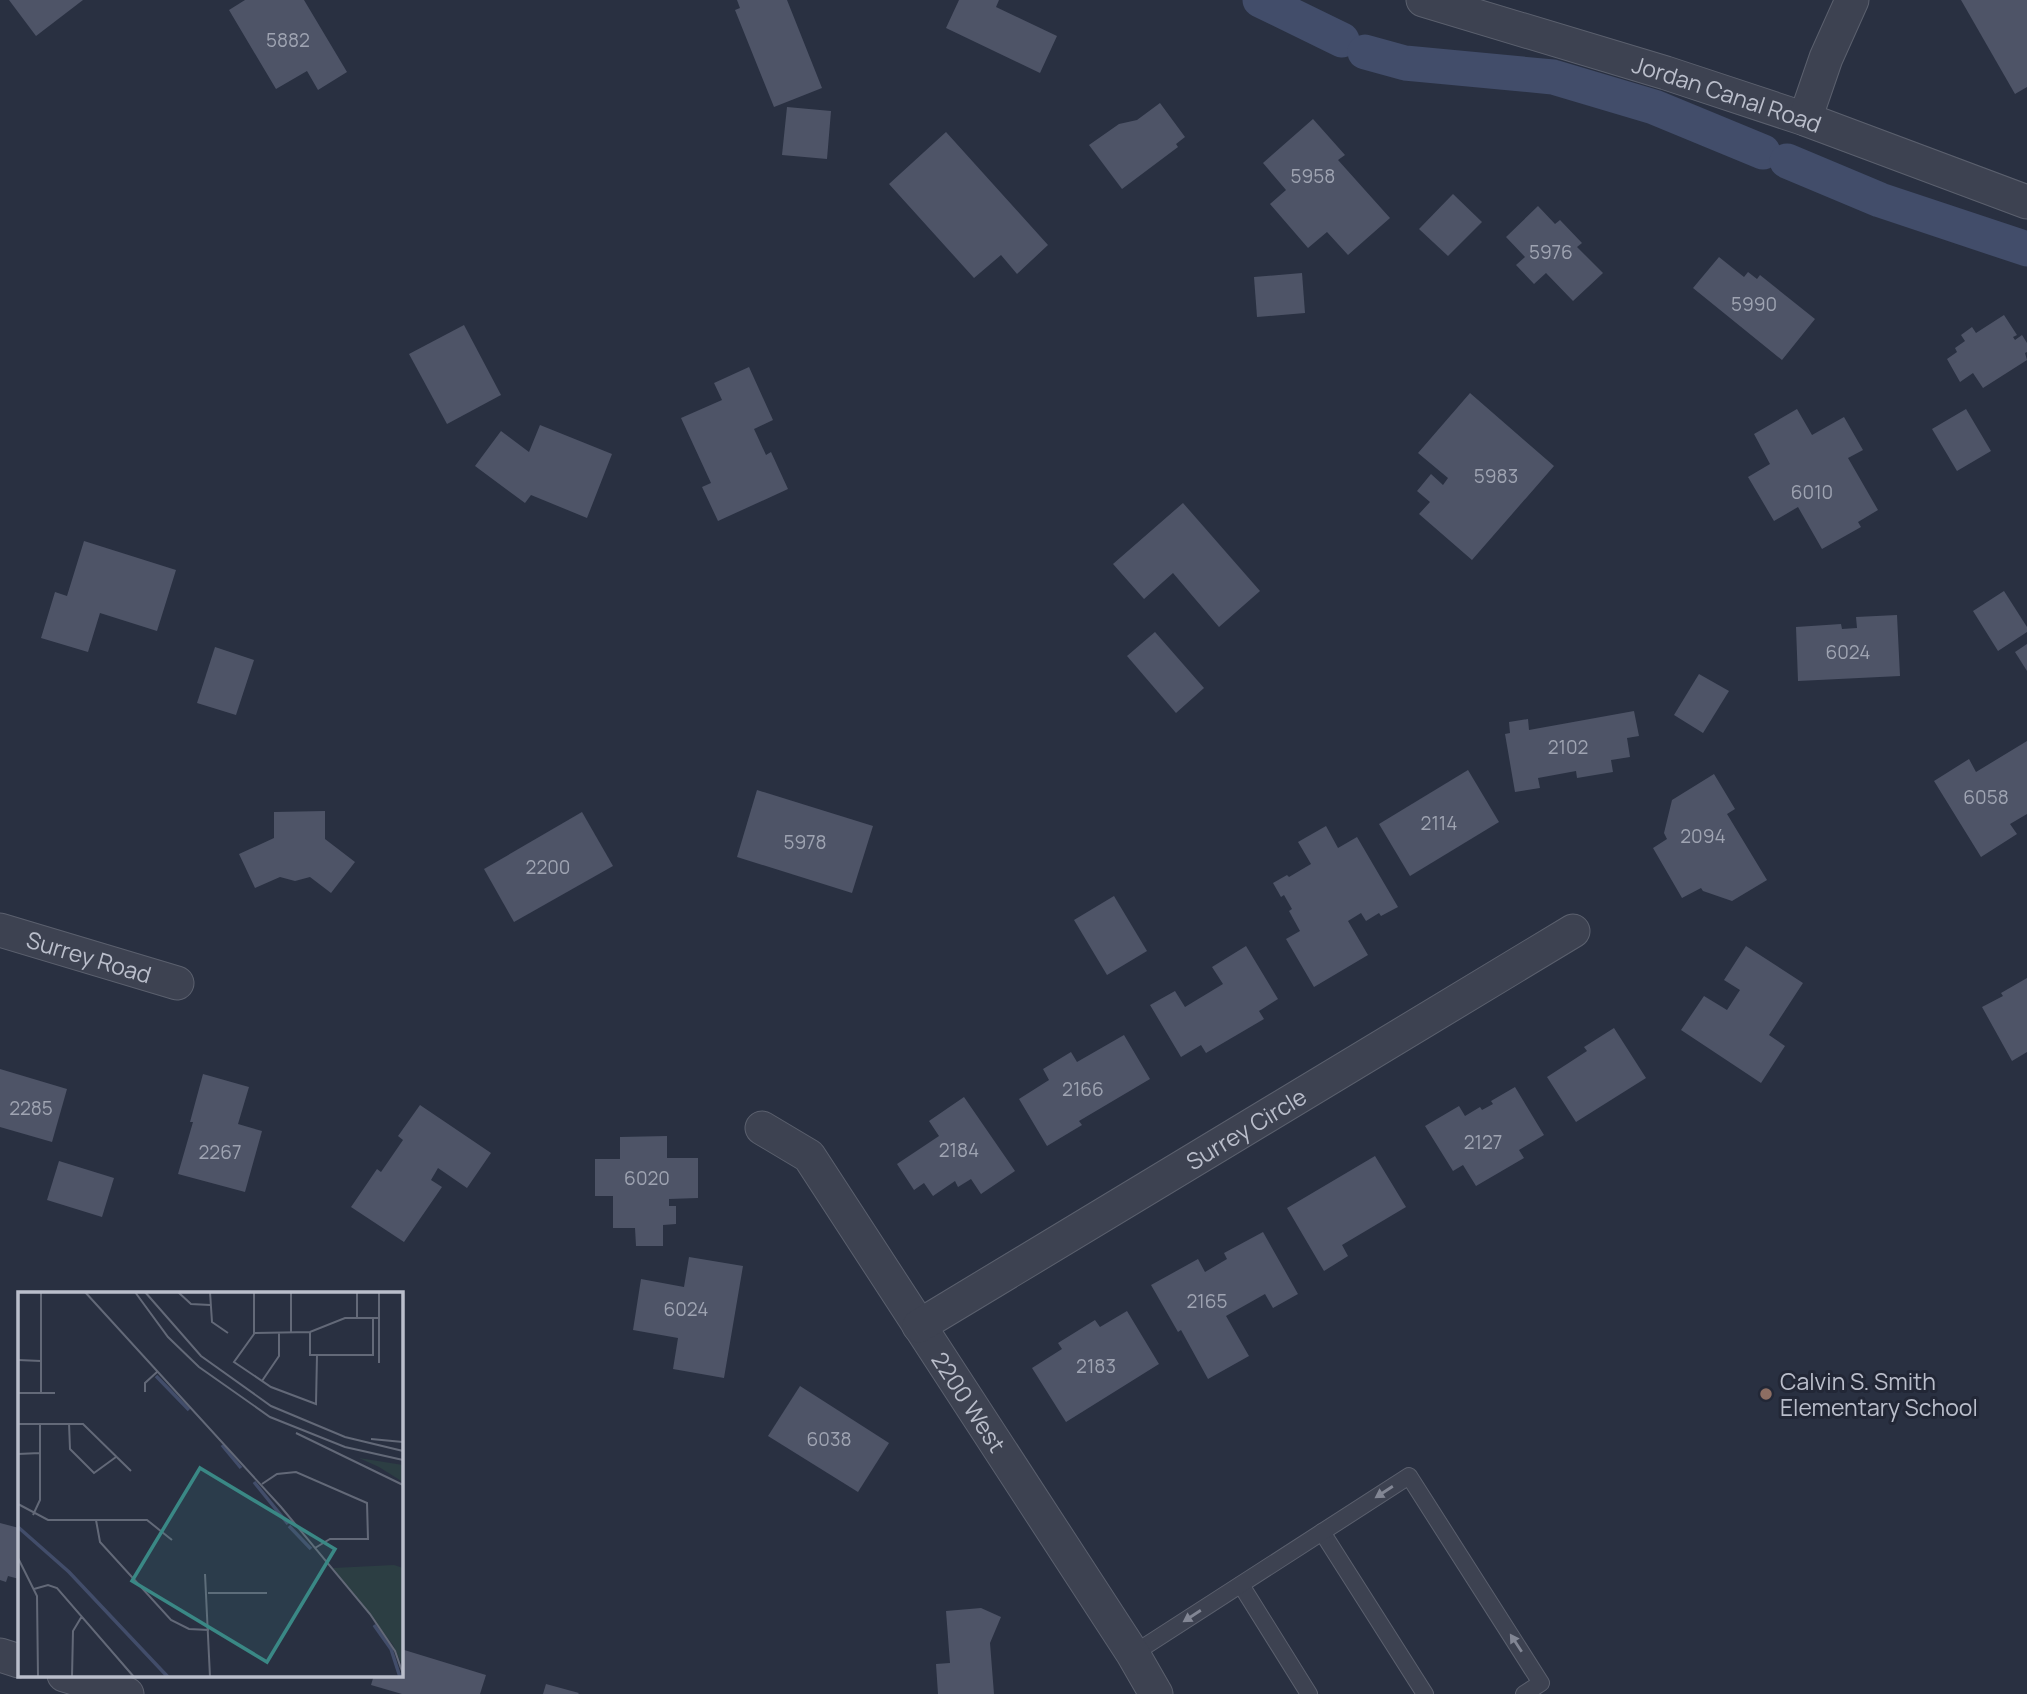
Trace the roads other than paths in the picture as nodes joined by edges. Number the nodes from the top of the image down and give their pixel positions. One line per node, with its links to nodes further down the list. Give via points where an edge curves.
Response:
1 (1423, 0): 3 (street, Jordan Canal Road)
2 (1852, 0): 3 (street)
3 (1805, 119): 4 (street, Jordan Canal Road)
4 (2027, 202)
5 (0, 930): 7 (street, Surrey Road)
6 (1573, 931): 9 (street, Surrey Circle)
7 (177, 983)
8 (762, 1128): 9 (street, 2200 West, via 808,1156)
9 (919, 1326): 12 (street, 2200 West)
10 (1322, 1532): 11 (lane); 19 (lane); 20 (lane, one-way to 10, via 1541,1683 1409,1476)
11 (1241, 1585): 12 (lane, one-way to 12); 18 (lane)
12 (1133, 1654): 17 (street, 2200 West)
13 (0, 1655): 14 (street)
14 (18, 1661)
15 (67, 1676): 16 (street)
16 (127, 1694)
17 (1157, 1694)
18 (1309, 1694)
19 (1425, 1694)
20 (1524, 1694)

